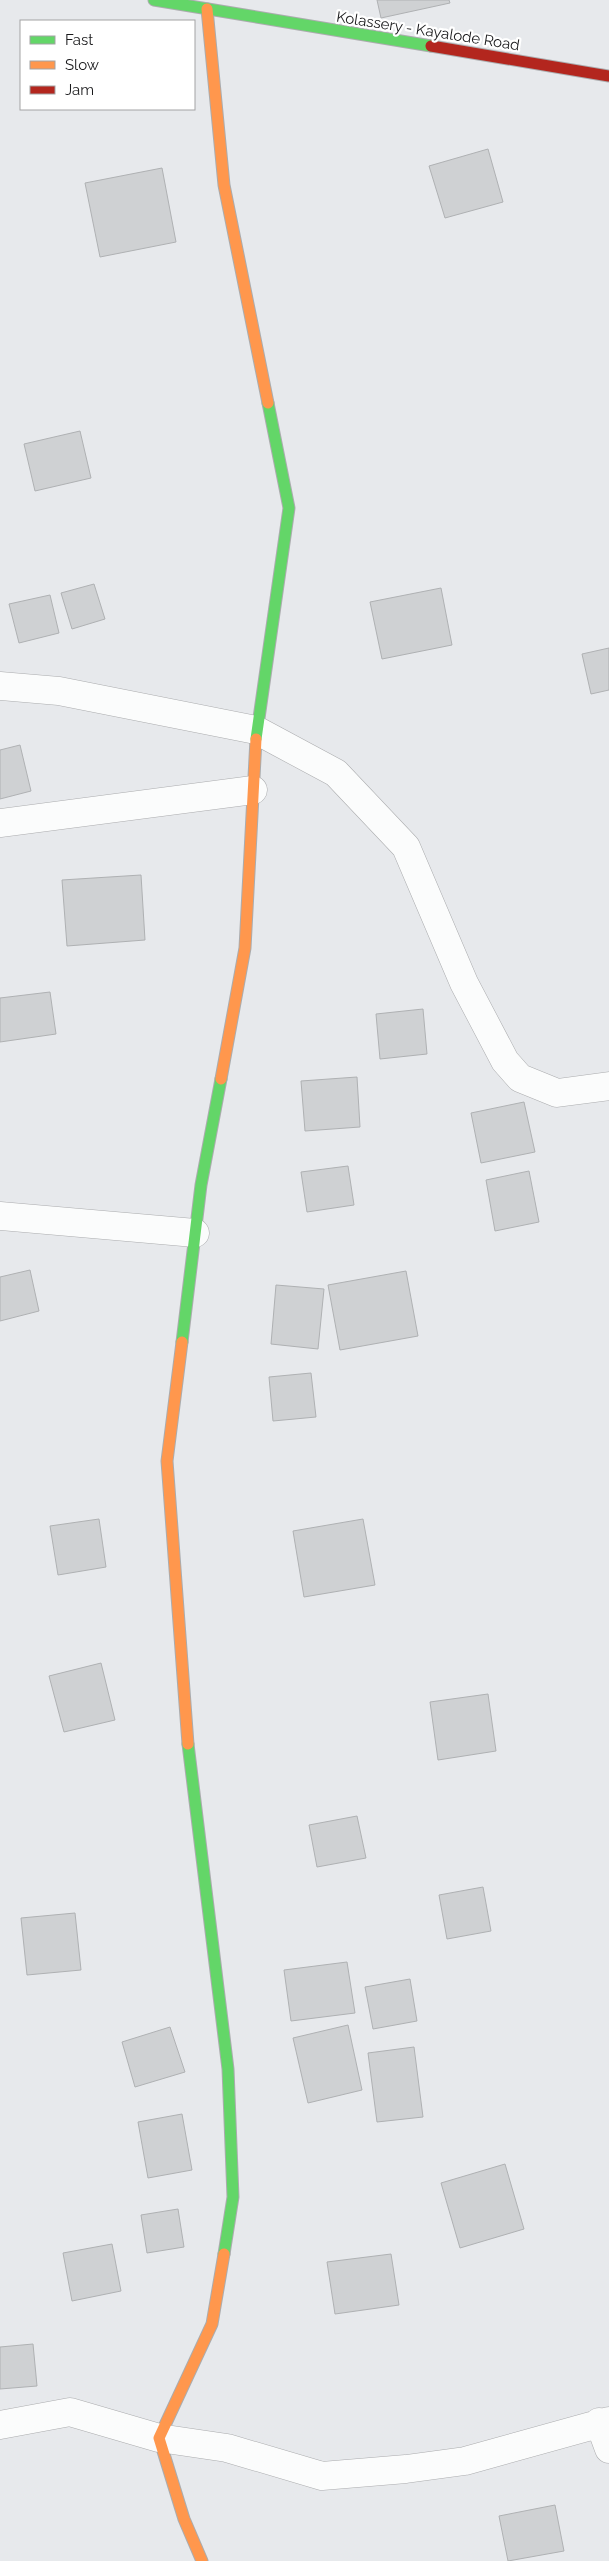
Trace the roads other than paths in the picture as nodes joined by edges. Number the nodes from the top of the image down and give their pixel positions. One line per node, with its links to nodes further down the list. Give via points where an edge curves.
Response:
1 (154, 0): 2 (street, Kolassery - Kayalode Road)
2 (207, 9): 3 (street, Kolassery - Kayalode Road); 5 (street, via 224,185 289,508)
3 (609, 76)
4 (0, 686): 5 (street, via 59,691)
5 (256, 730): 6 (street); 8 (street, via 336,773 406,847 464,983 505,1061 520,1078 557,1092)
6 (253, 790): 7 (street); 10 (street, via 245,948 201,1184)
7 (0, 822)
8 (609, 1086)
9 (0, 1216): 10 (street)
10 (195, 1233): 13 (street, via 167,1461 190,1771 228,2069 233,2197 212,2324)
11 (604, 2422): 13 (street, via 465,2461 322,2476 227,2448); 14 (street)
12 (0, 2425): 13 (street, via 70,2412)
13 (158, 2438): 15 (street)
14 (609, 2449)
15 (202, 2561)

